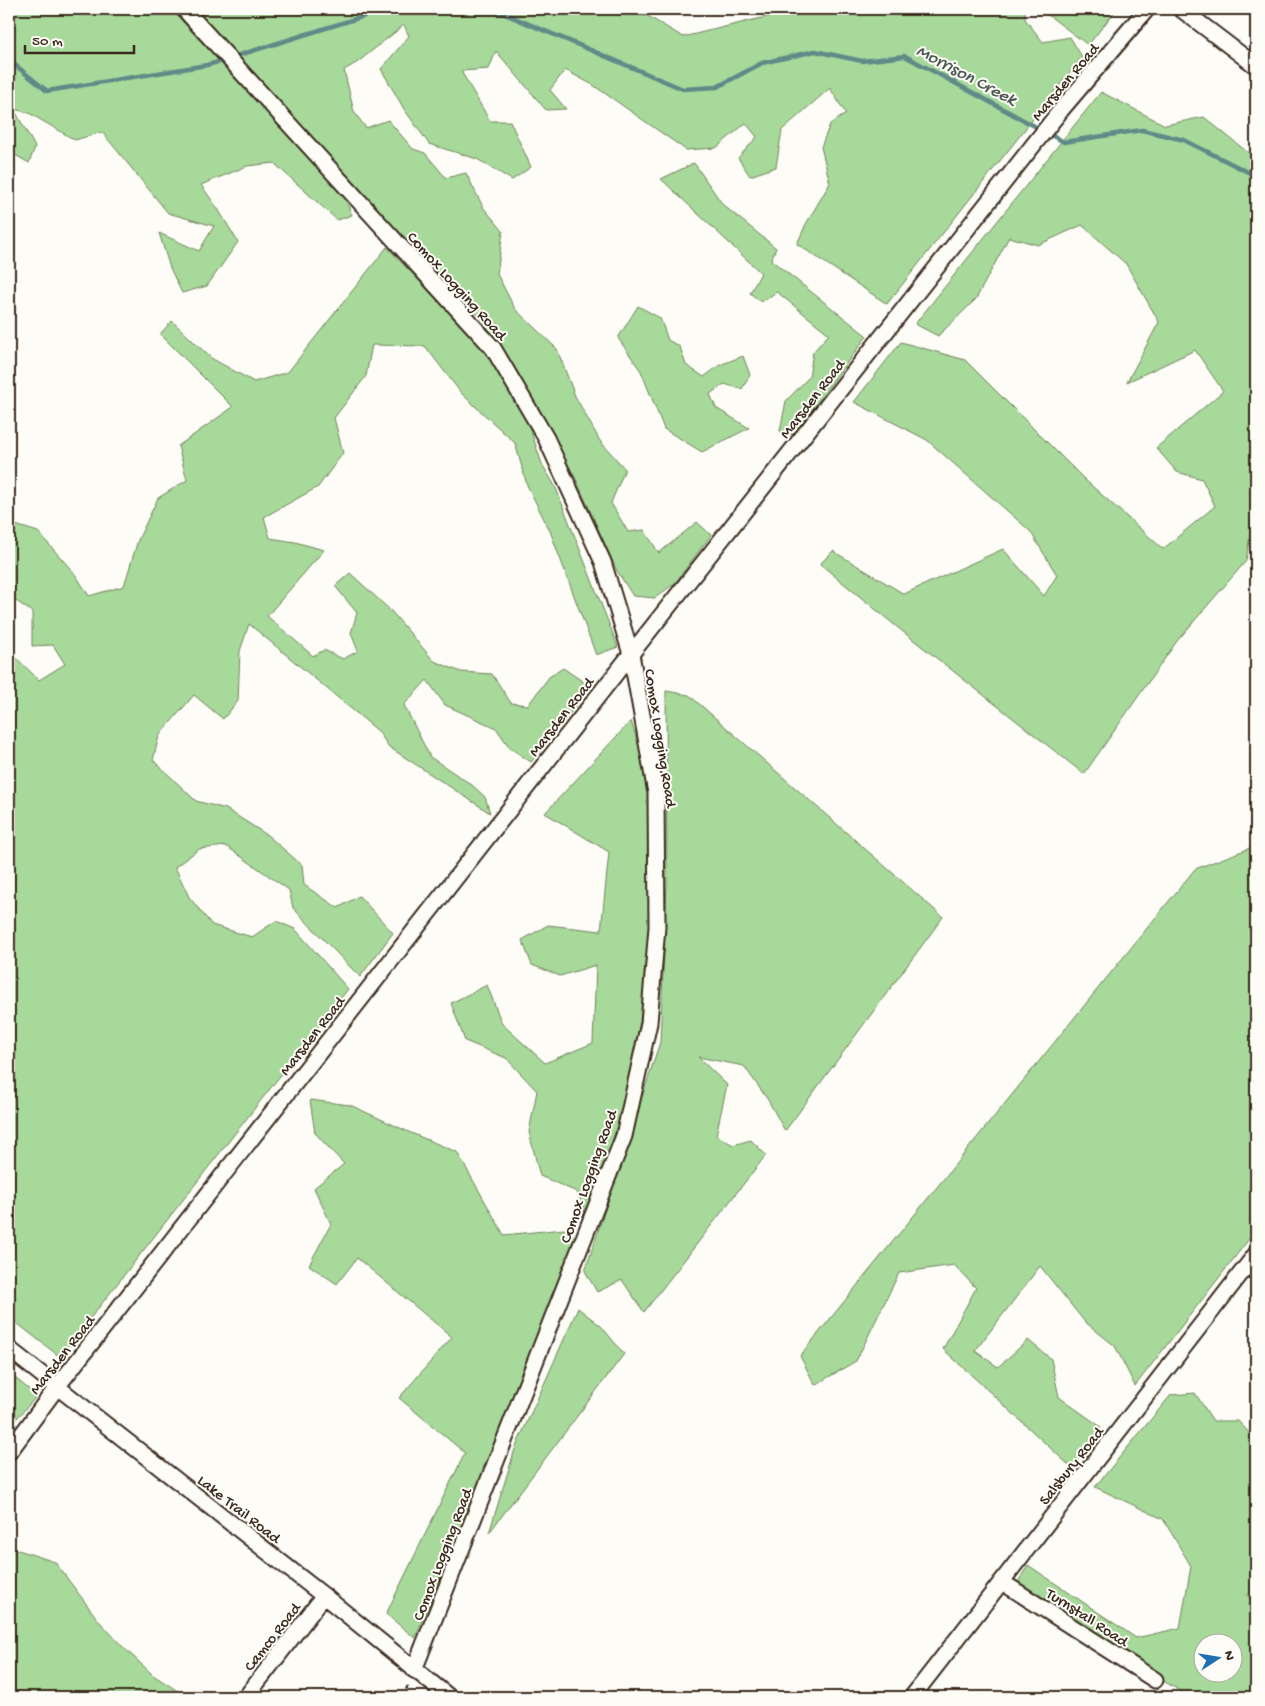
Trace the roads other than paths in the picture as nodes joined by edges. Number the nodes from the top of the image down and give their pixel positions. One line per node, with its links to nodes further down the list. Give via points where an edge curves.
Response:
1 (184, 9): 5 (street, Comox Logging Road, via 493,348 546,438 603,562)
2 (1147, 9): 5 (street, Marsden Road, via 1061,110)
3 (1180, 9): 4 (street)
4 (1256, 66)
5 (631, 654): 8 (street, Marsden Road); 12 (street, Comox Logging Road, via 656,794 658,927 649,1024 624,1136)
6 (1256, 1254): 10 (street, Salsbury Road)
7 (9, 1349): 8 (street, Lake Trail Road)
8 (57, 1387): 9 (street, Marsden Road); 11 (street, Lake Trail Road)
9 (9, 1452)
10 (1002, 1582): 13 (street, Turnstall Road); 16 (street, Salsbury Road)
11 (324, 1596): 12 (street, Lake Trail Road); 14 (street, Camco Road)
12 (414, 1670): 15 (street, Lake Trail Road)
13 (1155, 1680)
14 (246, 1697)
15 (449, 1697)
16 (912, 1697)

